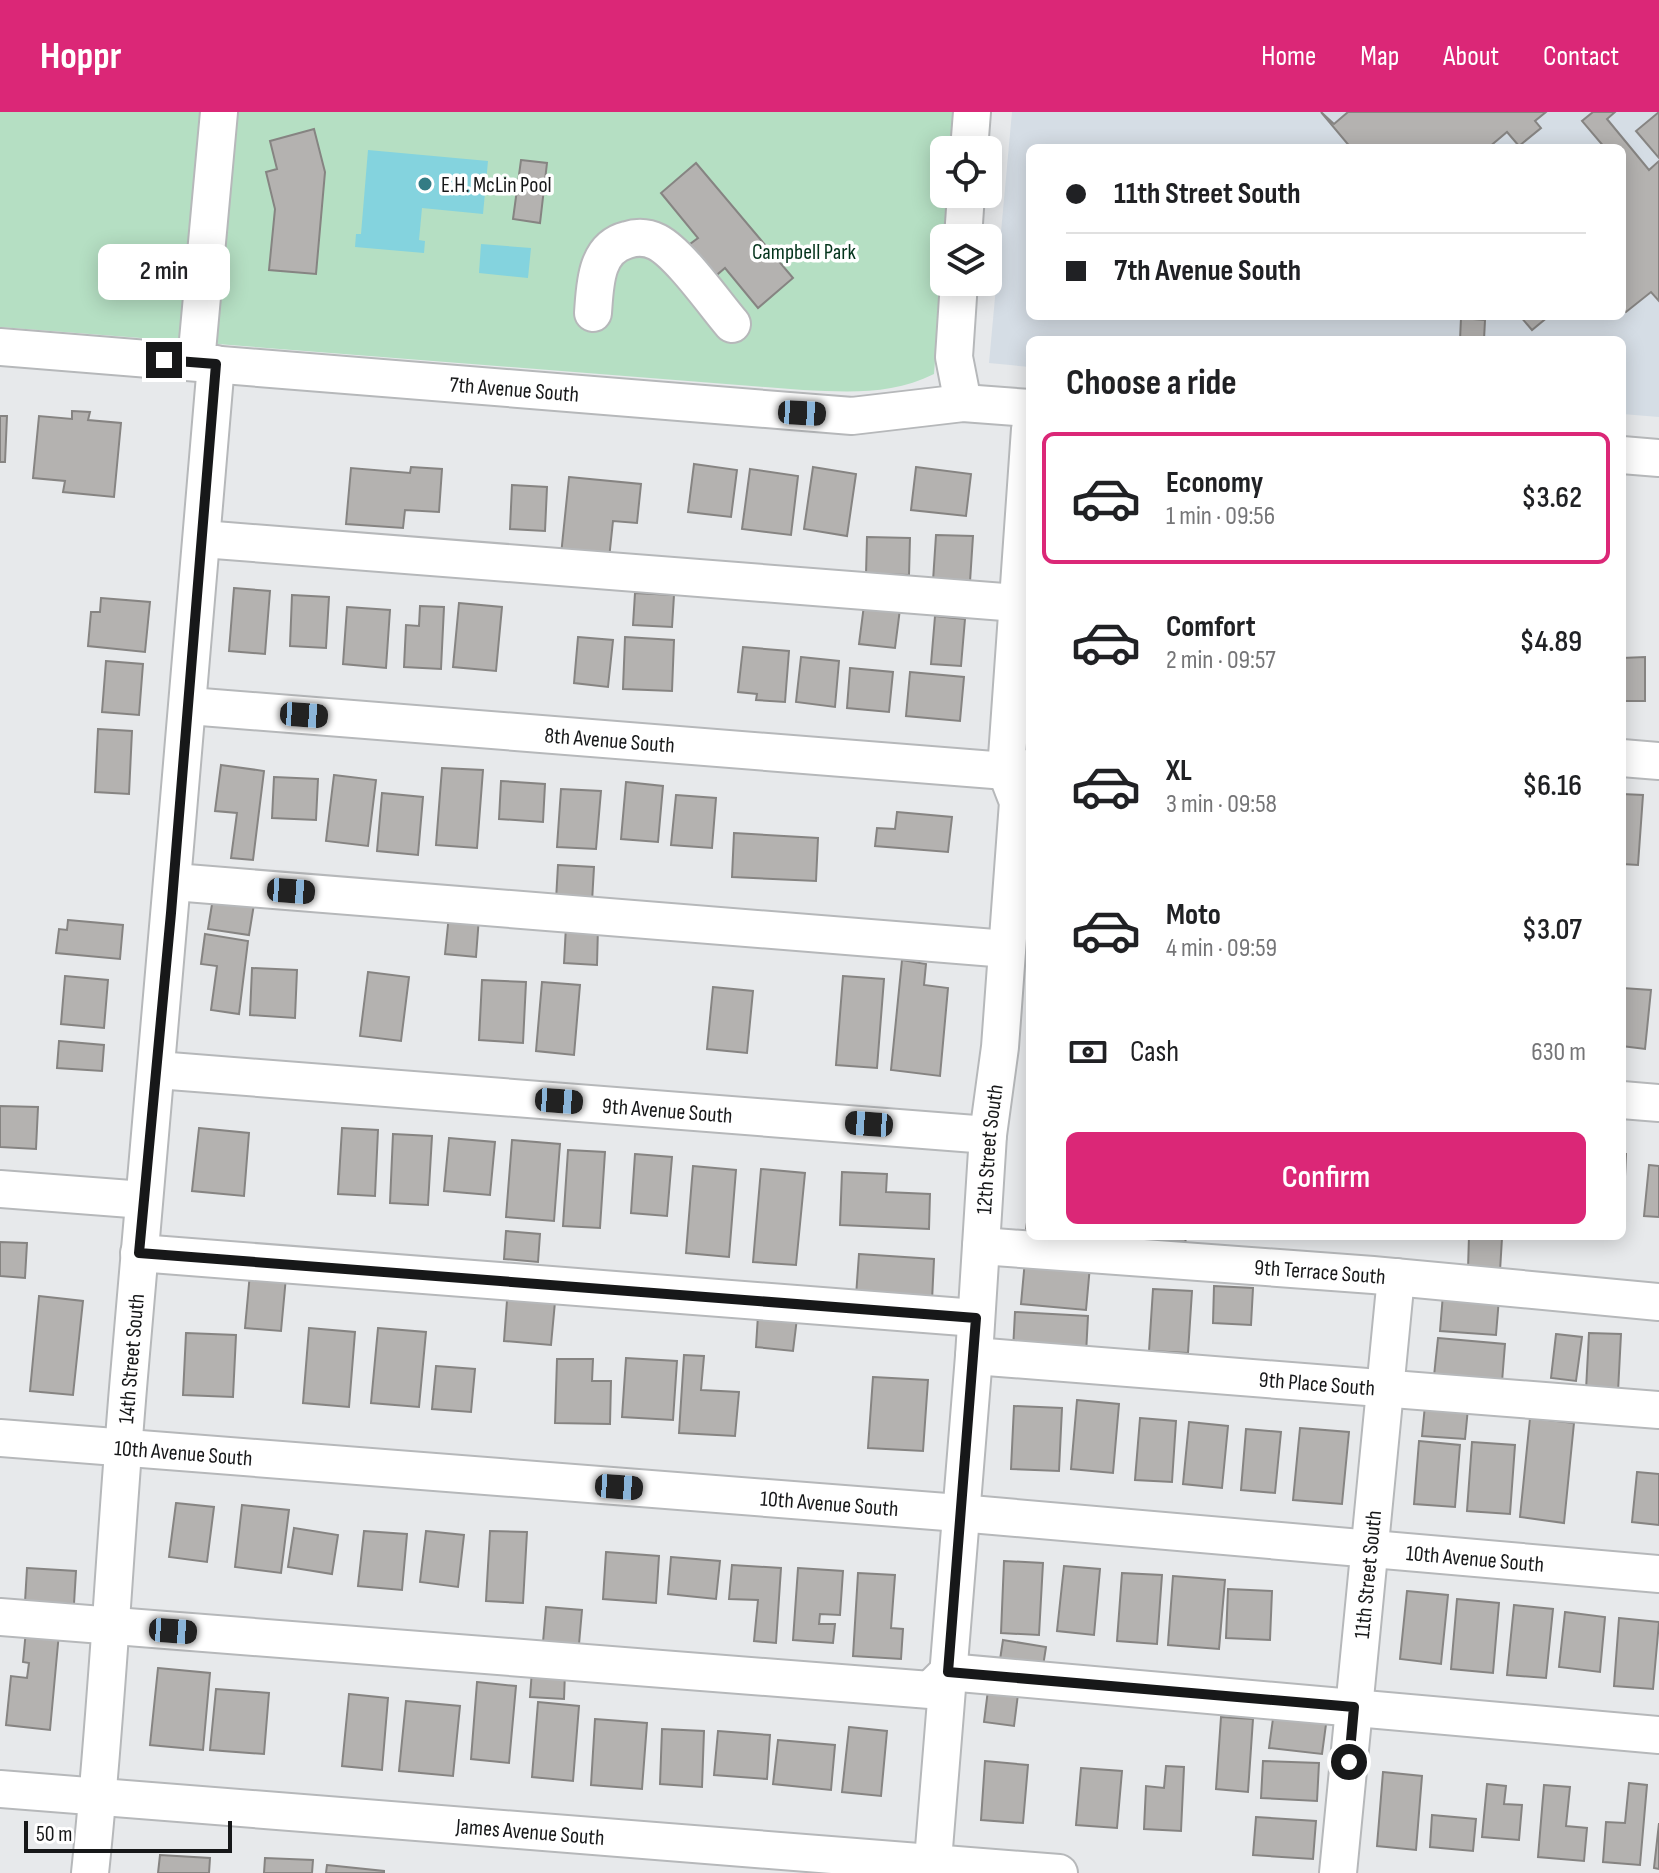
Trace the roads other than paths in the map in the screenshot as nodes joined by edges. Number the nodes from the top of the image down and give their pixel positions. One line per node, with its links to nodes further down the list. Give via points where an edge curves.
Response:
1 (219, 112): 8 (street, 14th Street South)
2 (972, 112): 3 (street)
3 (970, 136)
4 (958, 296): 9 (street, via 954,357)
5 (593, 313): 6 (street, via 604,255 636,237 656,242 673,255)
6 (732, 324)
7 (0, 347): 8 (street, 7th Avenue South)
8 (206, 363): 9 (street, 7th Avenue South, via 852,416); 14 (street, 14th Street South)
9 (963, 403): 10 (street, 7th Avenue South)
10 (1026, 408)
11 (1626, 455): 12 (street)
12 (1659, 458)
13 (1026, 483): 15 (street, 12th Street South)
14 (202, 539): 15 (street); 16 (street, 14th Street South)
15 (1017, 603): 19 (street, 12th Street South)
16 (189, 706): 19 (street, 8th Avenue South); 20 (street, 14th Street South)
17 (1626, 758): 18 (street)
18 (1659, 761)
19 (1018, 769): 21 (street, 12th Street South)
20 (174, 882): 21 (street); 23 (street, 14th Street South)
21 (1007, 949): 22 (street, 12th Street South)
22 (1015, 1048): 26 (street, 12th Street South)
23 (157, 1070): 26 (street, 9th Avenue South); 28 (street, 14th Street South)
24 (1626, 1100): 25 (street)
25 (1659, 1103)
26 (988, 1135): 29 (street, 12th Street South)
27 (0, 1189): 28 (street)
28 (144, 1200): 30 (street, 14th Street South)
29 (981, 1246): 31 (street, 9th Terrace South); 33 (street, 12th Street South)
30 (139, 1253): 33 (street); 38 (street, 14th Street South)
31 (1396, 1277): 32 (street, 9th Terrace South); 35 (street, 11th Street South)
32 (1659, 1302)
33 (976, 1318): 34 (street, 12th Street South)
34 (974, 1356): 35 (street, 9th Place South); 39 (street, 12th Street South)
35 (1386, 1390): 36 (street, 9th Place South); 40 (street, 11th Street South)
36 (1659, 1410)
37 (0, 1438): 38 (street, 10th Avenue South)
38 (123, 1448): 39 (street, 10th Avenue South); 43 (street, 14th Street South)
39 (959, 1513): 40 (street, 10th Avenue South); 44 (street, 12th Street South)
40 (1370, 1551): 41 (street, 10th Avenue South); 45 (street, 11th Street South)
41 (1659, 1574)
42 (0, 1617): 43 (street)
43 (110, 1626): 44 (street, via 930,1690); 48 (street, 14th Street South)
44 (948, 1672): 45 (street); 49 (street, 12th Street South)
45 (1354, 1707): 46 (street); 52 (street, 11th Street South)
46 (1659, 1735)
47 (0, 1789): 48 (street, James Avenue South)
48 (98, 1797): 49 (street, James Avenue South); 50 (street, 14th Street South)
49 (933, 1868): 51 (street, James Avenue South)
50 (90, 1873)
51 (1059, 1873)
52 (1338, 1873)

